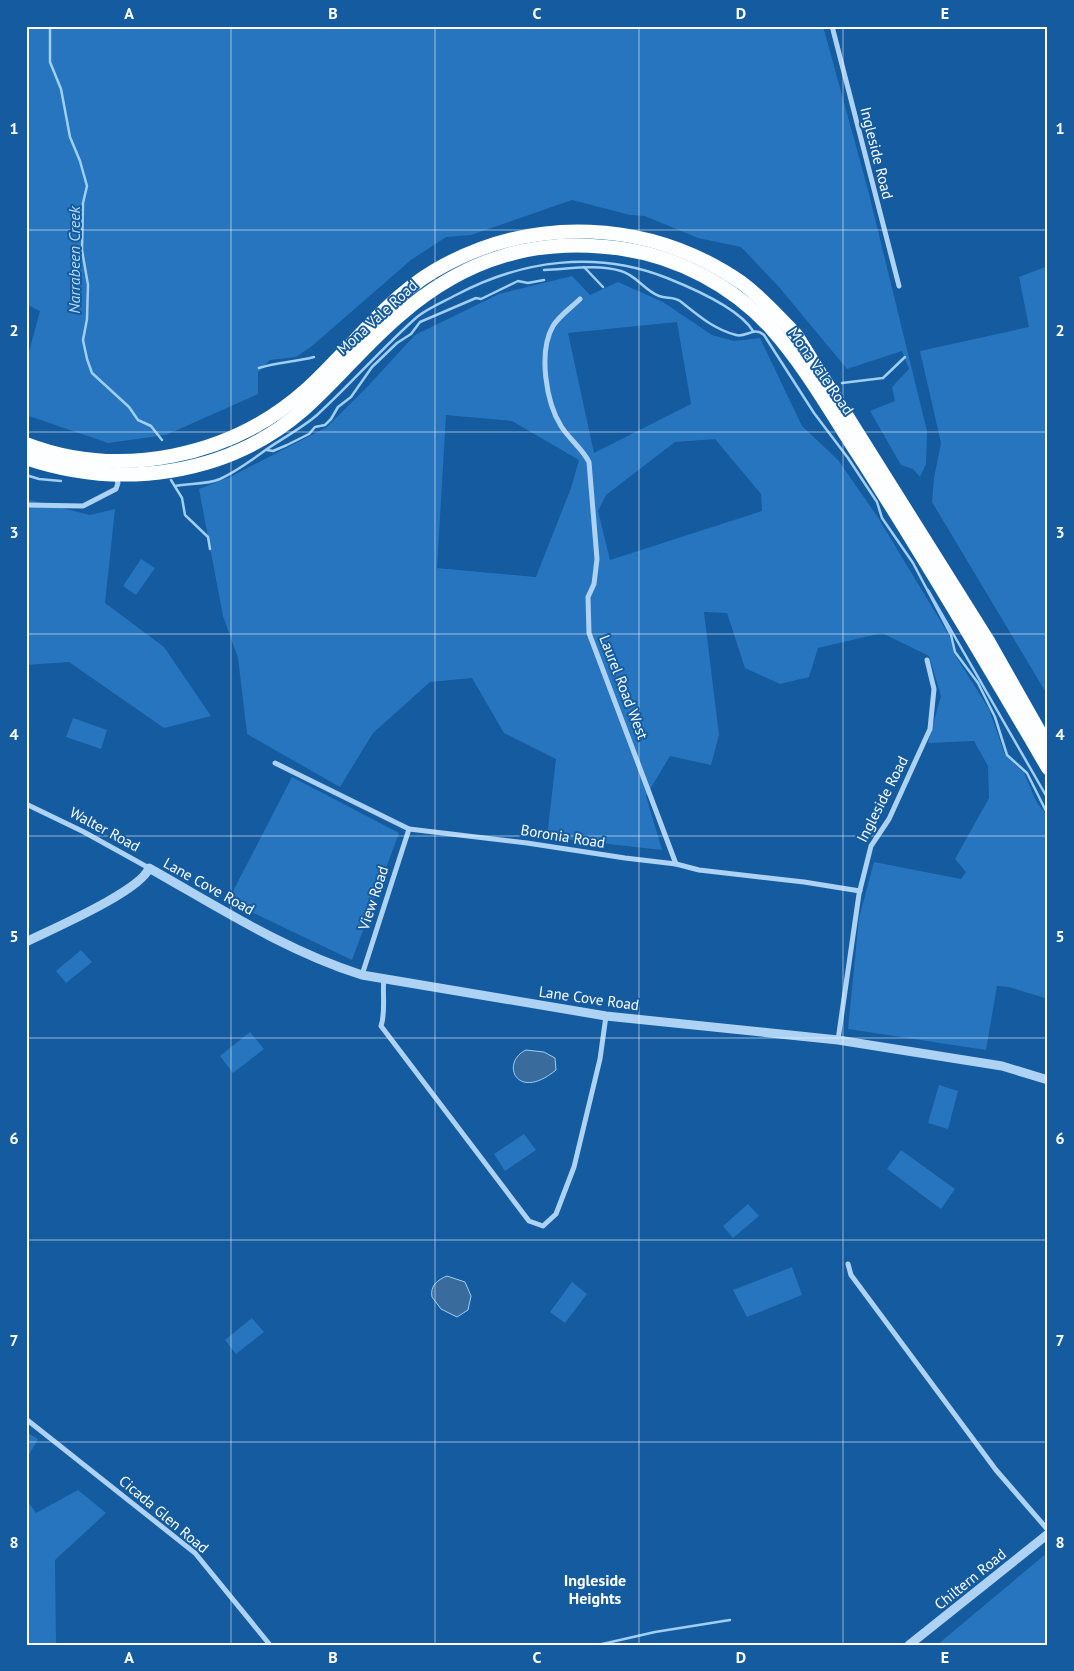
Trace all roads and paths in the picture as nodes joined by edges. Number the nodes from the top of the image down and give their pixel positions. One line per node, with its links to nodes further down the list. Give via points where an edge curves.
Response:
1 (832, 26): 2 (street, Ingleside Road)
2 (899, 286)
3 (580, 299): 14 (street, Laurel Road West, via 552,328 544,360 544,375 560,425 589,462 596,547 594,584 588,603 589,633)
4 (26, 444): 9 (highway, Mona Vale Road, via 57,454 110,462 172,456 205,448 256,427 278,412 305,390 391,304 433,271 486,246 550,231 609,233 656,243 719,269 743,284 796,335 988,641)
5 (26, 458): 6 (highway, Mona Vale Road, via 76,472)
6 (114, 475): 7 (street, via 118,484 116,489 82,506); 11 (highway, Mona Vale Road, via 160,473 204,464 241,450 302,411 407,309 436,286 478,263 520,251 569,244 642,252 684,267 725,288 769,326 800,365 932,570)
7 (26, 505)
8 (928, 660): 16 (street, Ingleside Road, via 934,689 930,729 889,819 871,846)
9 (1048, 747)
10 (275, 763): 13 (street, Boronia Road)
11 (1048, 768)
12 (26, 804): 15 (street, Walter Road)
13 (408, 829): 14 (street, Boronia Road); 18 (street, View Road)
14 (676, 864): 16 (street, Boronia Road, via 699,870)
15 (149, 868): 17 (street, Walter Road, via 143,878 103,905); 18 (street, Lane Cove Road, via 297,950)
16 (860, 891): 21 (street, Ingleside Road)
17 (26, 942)
18 (362, 975): 19 (street, Lane Cove Road)
19 (384, 978): 20 (street, Lane Cove Road); 20 (street, via 381,1026 529,1221 543,1226 556,1214 574,1167 600,1059)
20 (606, 1016): 21 (street, Lane Cove Road)
21 (838, 1040): 22 (street, Lane Cove Road, via 1002,1066)
22 (1048, 1080)
23 (848, 1264): 25 (street, via 851,1275 895,1336 996,1470)
24 (26, 1419): 26 (street, Cicada Glen Road, via 195,1553)
25 (1048, 1532): 27 (street, Chiltern Road)
26 (270, 1645)
27 (909, 1645)

